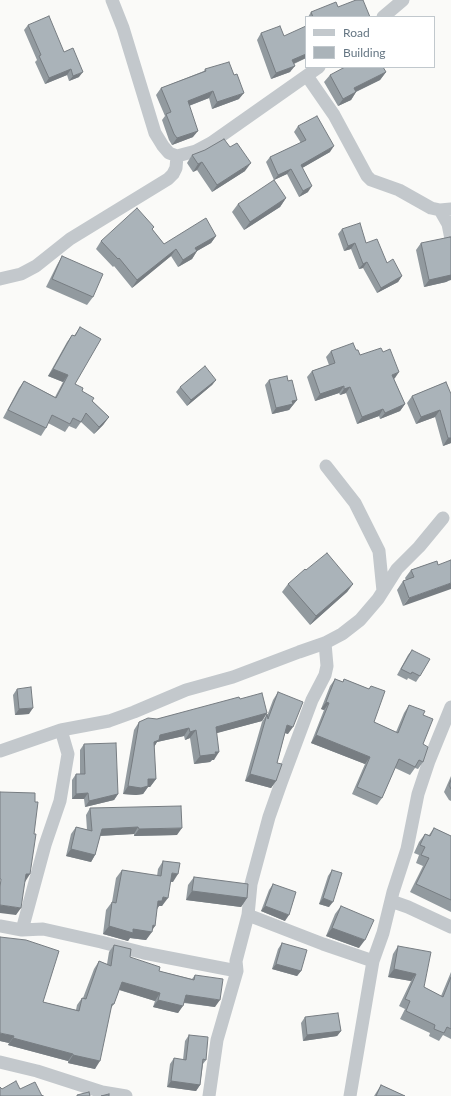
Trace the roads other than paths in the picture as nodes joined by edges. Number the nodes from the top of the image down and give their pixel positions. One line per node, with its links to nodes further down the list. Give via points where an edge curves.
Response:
1 (112, 0): 6 (street, via 155,133 169,153)
2 (403, 0): 3 (street)
3 (384, 16)
4 (318, 68): 5 (street)
5 (307, 76): 6 (street, via 211,143 196,152); 7 (street, via 334,115 366,176 377,183 399,190 431,208)
6 (177, 156): 9 (street, via 176,168 168,179 70,239 36,266 21,274)
7 (445, 209): 8 (street)
8 (451, 239)
9 (0, 279)
10 (326, 466): 12 (street, via 355,503 379,551)
11 (443, 518): 12 (street, via 397,570)
12 (383, 591): 13 (street, via 360,620)
13 (325, 643): 15 (street, via 233,677 186,690 134,712); 18 (street, via 325,675 307,714 269,816 251,884)
14 (451, 707): 17 (street, via 418,794 407,849)
15 (61, 730): 16 (street); 21 (street, via 68,754 60,801)
16 (0, 751)
17 (391, 901): 20 (street); 22 (street)
18 (248, 915): 22 (street); 23 (street, via 236,961)
19 (0, 926): 21 (street)
20 (451, 927)
21 (22, 930): 23 (street, via 43,929 144,953)
22 (373, 962): 27 (street)
23 (237, 971): 26 (street, via 217,1040)
24 (0, 1062): 25 (street, via 102,1092)
25 (126, 1096)
26 (209, 1096)
27 (350, 1096)

